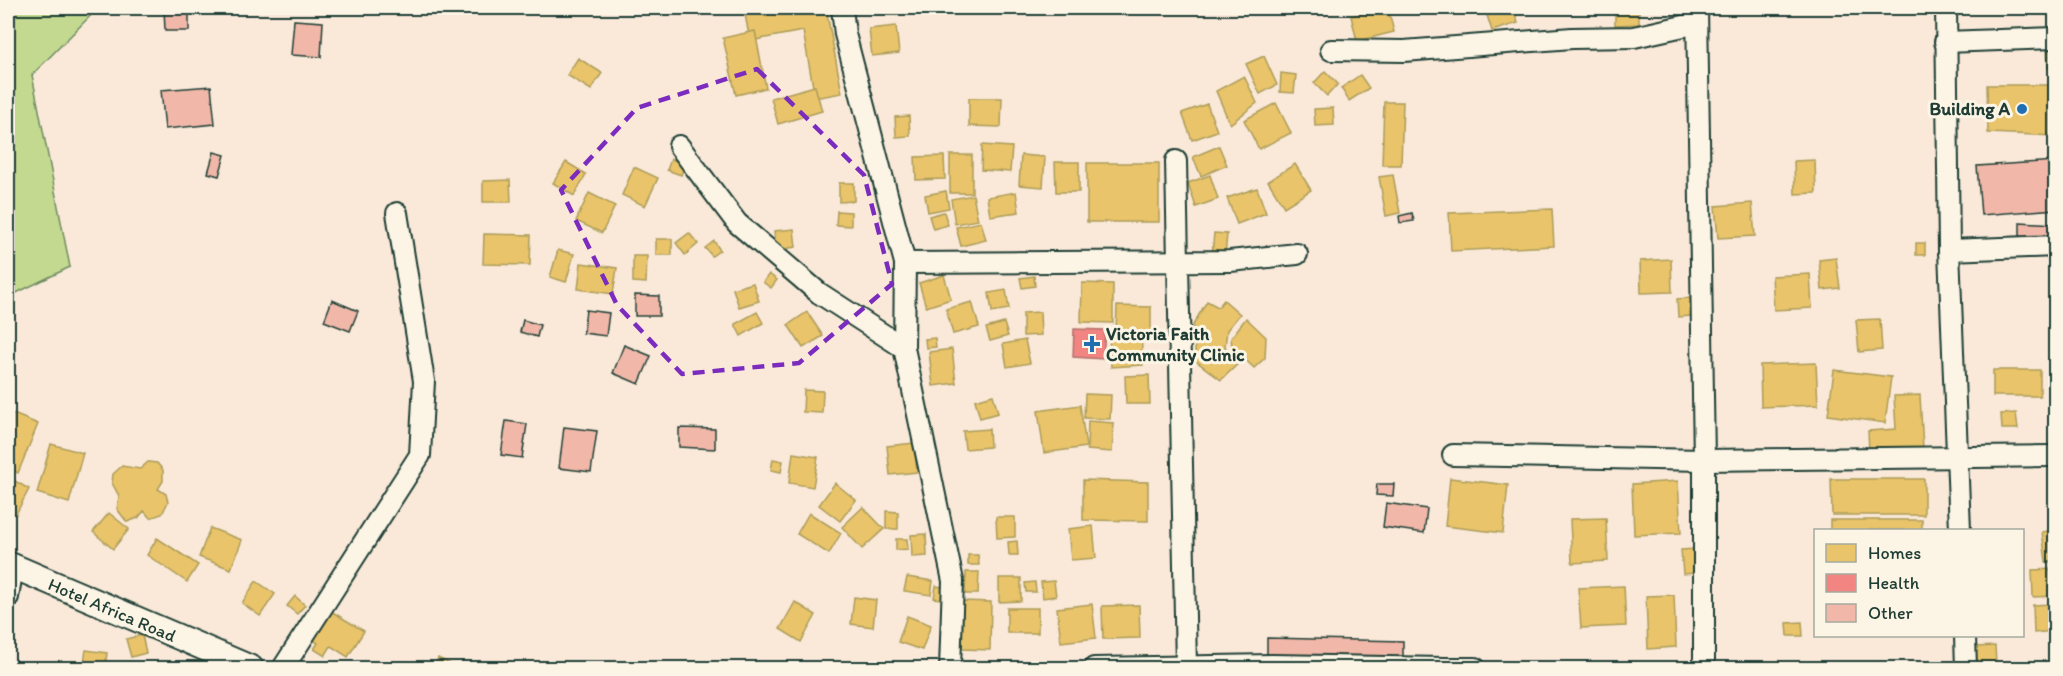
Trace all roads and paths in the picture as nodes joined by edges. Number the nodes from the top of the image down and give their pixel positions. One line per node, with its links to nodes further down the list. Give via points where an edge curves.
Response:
1 (842, 8): 14 (street, via 845,34)
2 (1946, 8): 5 (street)
3 (1697, 15): 6 (street, via 1634,37 1404,51); 19 (street)
4 (2055, 38): 5 (street)
5 (1945, 42): 11 (street)
6 (1331, 50)
7 (679, 146): 15 (street, via 737,223 819,293)
8 (1176, 161): 13 (street)
9 (397, 213): 27 (street, via 424,381 420,455)
10 (2055, 246): 11 (street)
11 (1949, 250): 18 (street)
12 (1297, 254): 13 (street, via 1230,261)
13 (1177, 260): 14 (street); 24 (street)
14 (905, 262): 15 (street)
15 (904, 348): 28 (street, via 953,581)
16 (1452, 455): 19 (street)
17 (2055, 456): 18 (street)
18 (1958, 459): 19 (street); 20 (street)
19 (1704, 460): 31 (street)
20 (1960, 529)
21 (10, 565): 22 (street); 26 (street, Hotel Africa Road)
22 (8, 597)
23 (1965, 637): 32 (street)
24 (1186, 667): 25 (street); 29 (street)
25 (1445, 668): 30 (street)
26 (251, 669)
27 (283, 669)
28 (950, 669)
29 (1094, 669)
30 (1475, 669)
31 (1704, 669)
32 (1966, 669)

